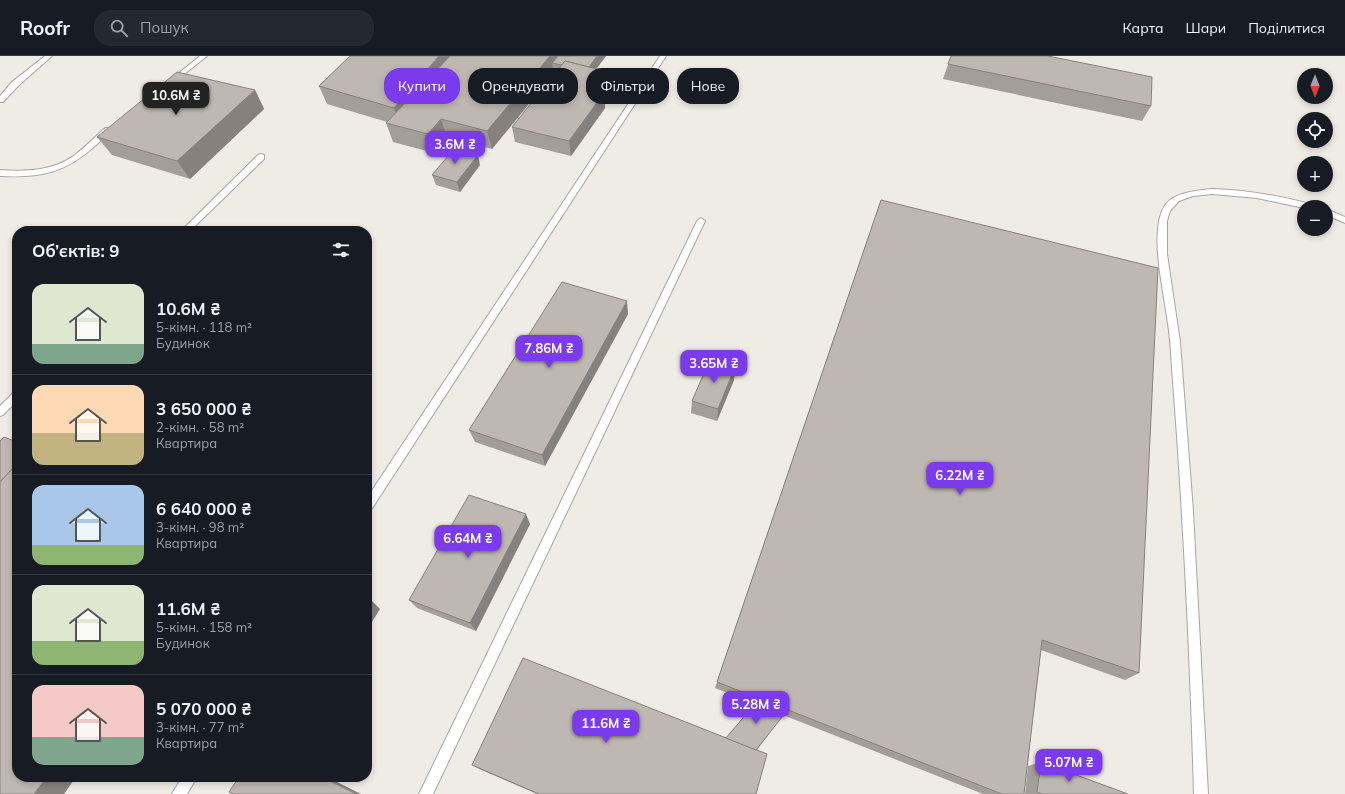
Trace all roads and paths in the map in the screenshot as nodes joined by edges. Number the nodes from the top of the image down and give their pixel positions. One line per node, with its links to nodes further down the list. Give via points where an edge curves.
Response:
1 (49, 56): 5 (lane)
2 (204, 56): 4 (lane)
3 (663, 56): 16 (lane)
4 (166, 85)
5 (0, 100)
6 (116, 124): 8 (lane, via 76,158 58,167 38,172)
7 (260, 157): 13 (lane)
8 (0, 173)
9 (1297, 204): 20 (lane, via 1239,193 1199,192 1184,195 1174,201 1166,210 1162,222 1161,239 1174,335 1185,460)
10 (1333, 215): 11 (lane)
11 (1345, 220)
12 (701, 221): 19 (lane)
13 (190, 226)
14 (12, 400): 15 (lane)
15 (0, 412)
16 (372, 499)
17 (187, 782): 18 (lane)
18 (179, 794)
19 (426, 794)
20 (1201, 794)

